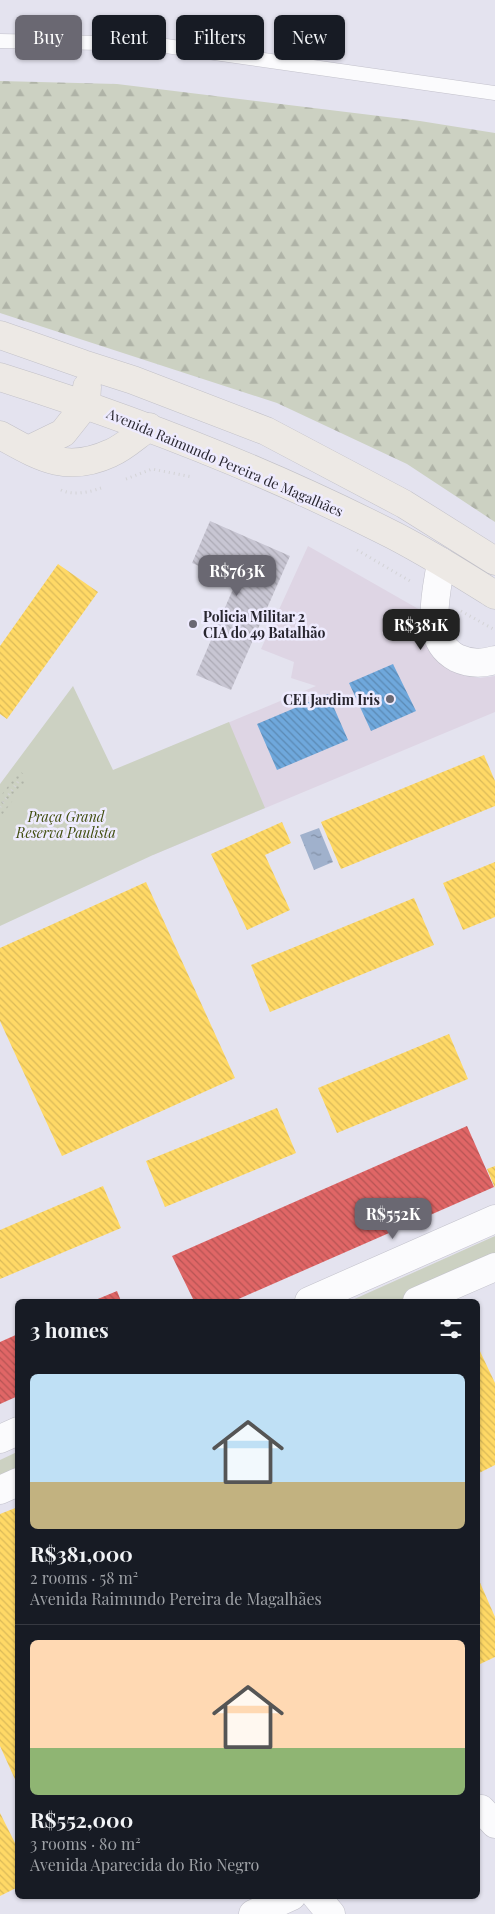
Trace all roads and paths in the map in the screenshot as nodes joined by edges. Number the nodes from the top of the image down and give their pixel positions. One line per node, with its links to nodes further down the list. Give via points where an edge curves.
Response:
1 (0, 41): 2 (lane, via 152,44)
2 (495, 93)
3 (0, 335): 4 (main road)
4 (83, 364): 6 (main road); 15 (main road, via 266,431 404,504)
5 (0, 377): 6 (main road, Avenida Raimundo Pereira de Magalhães)
6 (86, 404): 7 (main road, Avenida Raimundo Pereira de Magalhães); 9 (main road, via 63,433)
7 (149, 427): 9 (main road, via 112,453 79,464 54,462); 16 (main road, Avenida Raimundo Pereira de Magalhães, via 288,485 384,530)
8 (0, 435): 9 (main road)
9 (28, 450)
10 (197, 478): 11 (path, via 152,469)
11 (118, 482)
12 (109, 485): 13 (path, via 92,492 68,493)
13 (59, 489)
14 (356, 550): 18 (path)
15 (495, 561)
16 (440, 562): 17 (main road, Avenida Raimundo Pereira de Magalhães); 18 (street)
17 (495, 594)
18 (436, 596): 19 (path); 20 (street, via 434,620 436,634 443,646 463,661)
19 (495, 630)
20 (495, 660)
21 (20, 779): 22 (path)
22 (0, 807)
23 (495, 1219): 25 (street)
24 (495, 1267): 26 (street)
25 (314, 1299)
26 (422, 1299)
27 (15, 1432): 28 (street)
28 (0, 1439)
29 (15, 1483): 30 (street)
30 (0, 1490)
31 (286, 1899): 33 (street)
32 (318, 1899): 34 (street)
33 (253, 1914)
34 (331, 1914)

